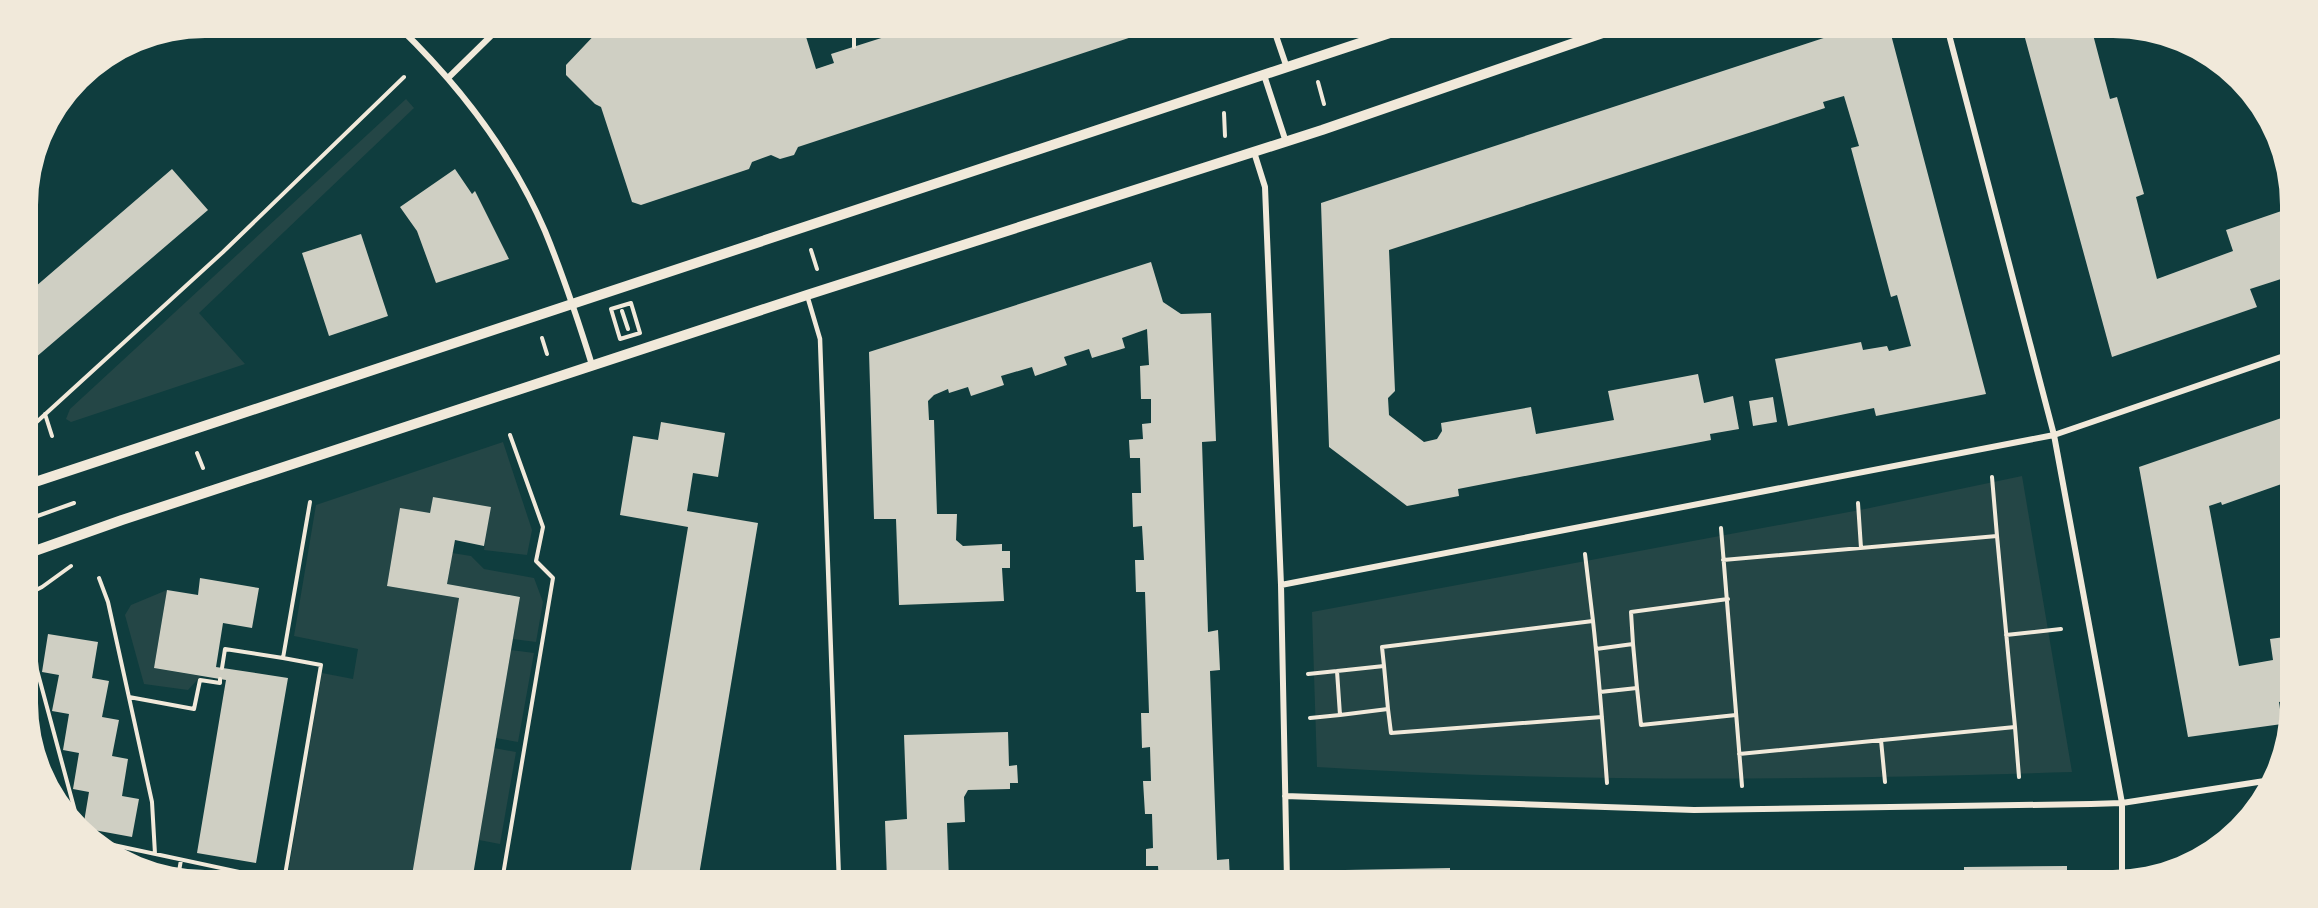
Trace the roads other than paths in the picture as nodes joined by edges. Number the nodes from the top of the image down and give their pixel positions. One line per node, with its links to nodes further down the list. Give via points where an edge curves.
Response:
1 (1277, 37): 7 (street)
2 (1377, 37): 7 (street)
3 (1590, 37): 10 (street)
4 (1950, 37): 16 (street)
5 (410, 38): 9 (street)
6 (489, 38): 9 (street)
7 (1287, 68): 8 (street)
8 (1264, 75): 10 (street); 13 (street)
9 (449, 77): 13 (street, via 529,198)
10 (1286, 142): 11 (street)
11 (1254, 152): 12 (street); 19 (street, via 1265,187)
12 (807, 295): 15 (street); 23 (lane, via 820,339)
13 (573, 305): 15 (street); 17 (street)
14 (2280, 357): 16 (street)
15 (592, 365): 18 (street)
16 (2054, 435): 19 (street); 22 (street)
17 (37, 481)
18 (37, 551)
19 (1281, 585): 21 (street)
20 (2261, 782): 22 (street)
21 (1285, 796): 22 (street, via 1694,810); 24 (street)
22 (2122, 803): 25 (street)
23 (839, 870)
24 (1287, 870)
25 (2122, 870)

